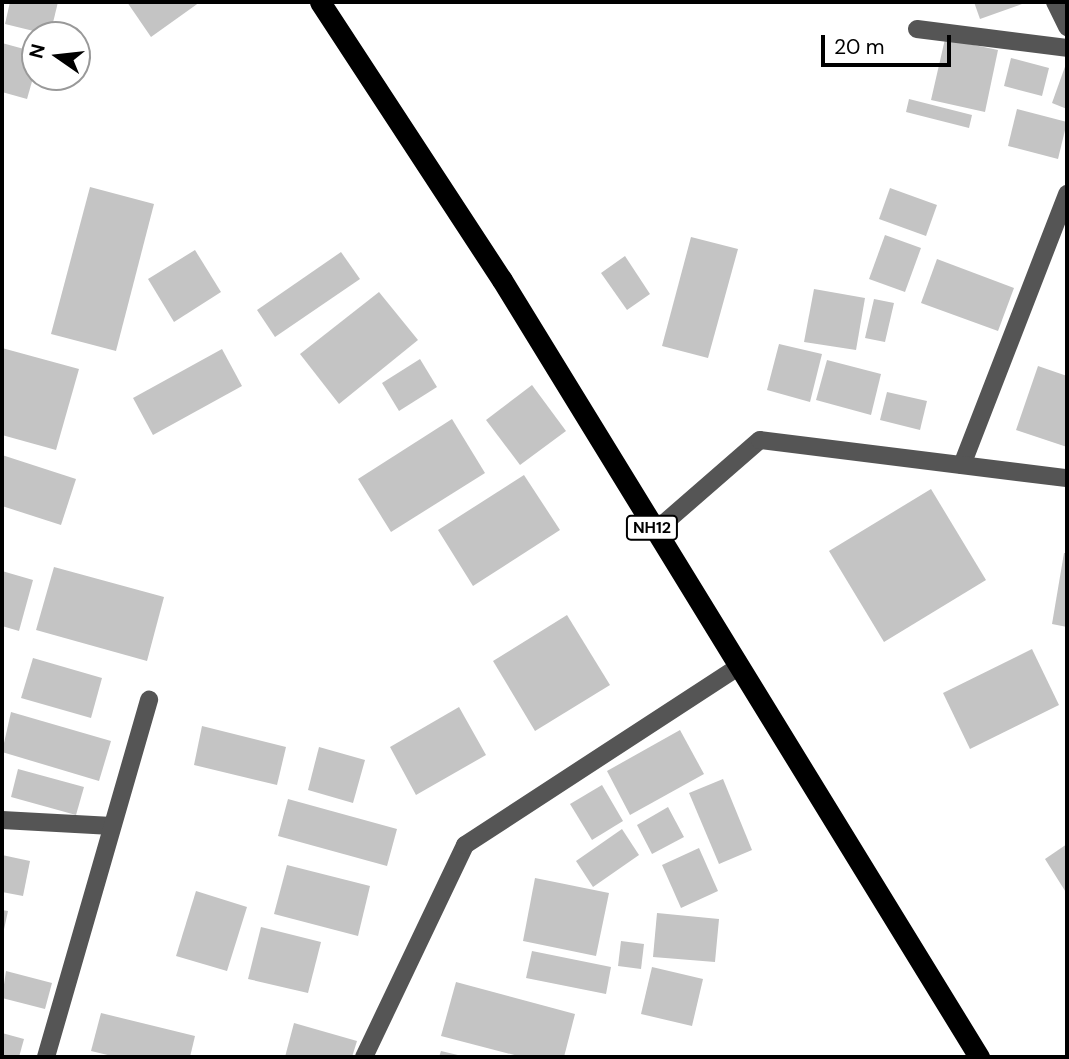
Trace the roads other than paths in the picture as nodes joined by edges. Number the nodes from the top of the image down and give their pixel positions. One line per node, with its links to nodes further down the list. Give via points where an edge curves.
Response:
1 (320, 2): 9 (highway, NH12, via 502,280)
2 (1055, 2): 3 (street)
3 (1067, 27)
4 (918, 29): 5 (street)
5 (1067, 48)
6 (1067, 194): 7 (street)
7 (962, 465): 8 (street); 9 (street, via 760,440)
8 (1067, 478)
9 (654, 532): 10 (highway, NH12)
10 (738, 667): 15 (street, via 465,845); 16 (highway, NH12)
11 (149, 701): 13 (street)
12 (2, 820): 13 (street)
13 (112, 826): 14 (street)
14 (46, 1057)
15 (364, 1057)
16 (979, 1057)

